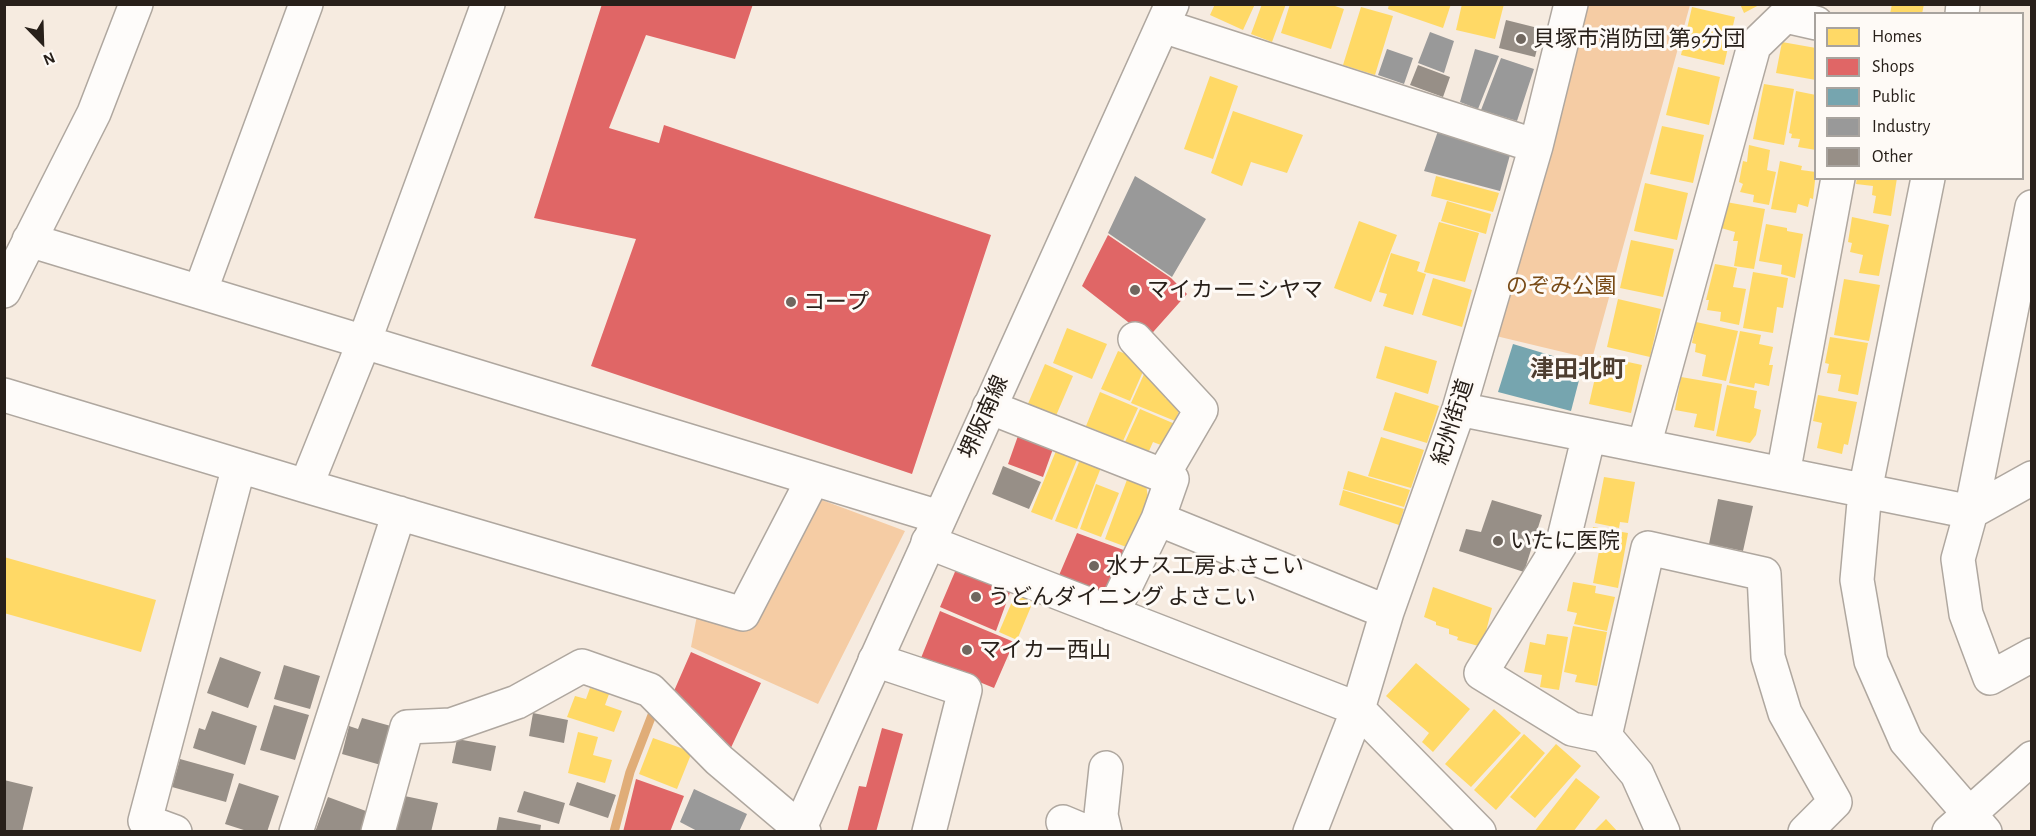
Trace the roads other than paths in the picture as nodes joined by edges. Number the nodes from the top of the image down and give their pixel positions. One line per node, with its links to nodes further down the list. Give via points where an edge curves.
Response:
1 (136, 4): 11 (street, via 94,113)
2 (306, 4): 13 (street)
3 (488, 4): 15 (street)
4 (1571, 4): 7 (street, 紀州街道)
5 (1168, 15): 7 (street); 17 (street, 堺阪南線)
6 (1814, 23): 20 (street, via 1785,16 1754,46)
7 (1536, 146): 18 (street, 紀州街道)
8 (1838, 180): 22 (street)
9 (1928, 180): 27 (street)
10 (2031, 207): 28 (street)
11 (29, 240): 12 (street); 13 (street)
12 (4, 291)
13 (200, 292): 15 (street)
14 (1135, 339): 23 (street, via 1201,410)
15 (364, 342): 25 (street); 26 (street)
16 (4, 395): 21 (street)
17 (988, 407): 23 (street); 31 (street, 堺阪南線)
18 (1459, 409): 19 (street); 32 (street, 紀州街道)
19 (1589, 435): 20 (street); 37 (street, via 1563,538 1480,673 1572,729)
20 (1644, 446): 22 (street)
21 (239, 466): 26 (street); 42 (street, via 145,821)
22 (1783, 474): 27 (street)
23 (1163, 475): 30 (street, via 1172,479)
24 (2031, 478): 28 (street)
25 (813, 479): 29 (street, via 743,614); 31 (street)
26 (306, 486): 29 (street)
27 (1865, 491): 28 (street); 40 (street, via 1857,580 1871,661 1906,741)
28 (1971, 512): 34 (street, via 1959,559 1966,614 1990,678)
29 (399, 513): 43 (street)
30 (1158, 519): 32 (street); 33 (street)
31 (933, 530): 33 (street); 35 (street, 堺阪南線)
32 (1387, 612): 36 (street, 紀州街道)
33 (1112, 614): 36 (street)
34 (2031, 655)
35 (875, 660): 41 (street, 堺阪南線); 45 (street, via 965,690)
36 (1358, 709): 47 (street, 紀州街道); 48 (street)
37 (1605, 736): 49 (street, via 1637,774); 50 (street, via 1648,548 1764,574 1768,657 1785,713 1835,802)
38 (2031, 758): 40 (street)
39 (1106, 768): 46 (street, via 1101,815)
40 (1967, 825)
41 (801, 830): 44 (street, via 719,760 650,690 582,666 517,702 452,725 407,727)
42 (175, 831)
43 (296, 831)
44 (378, 831)
45 (929, 831)
46 (1105, 831)
47 (1310, 831)
48 (1479, 831)
49 (1663, 831)
50 (1805, 831)

